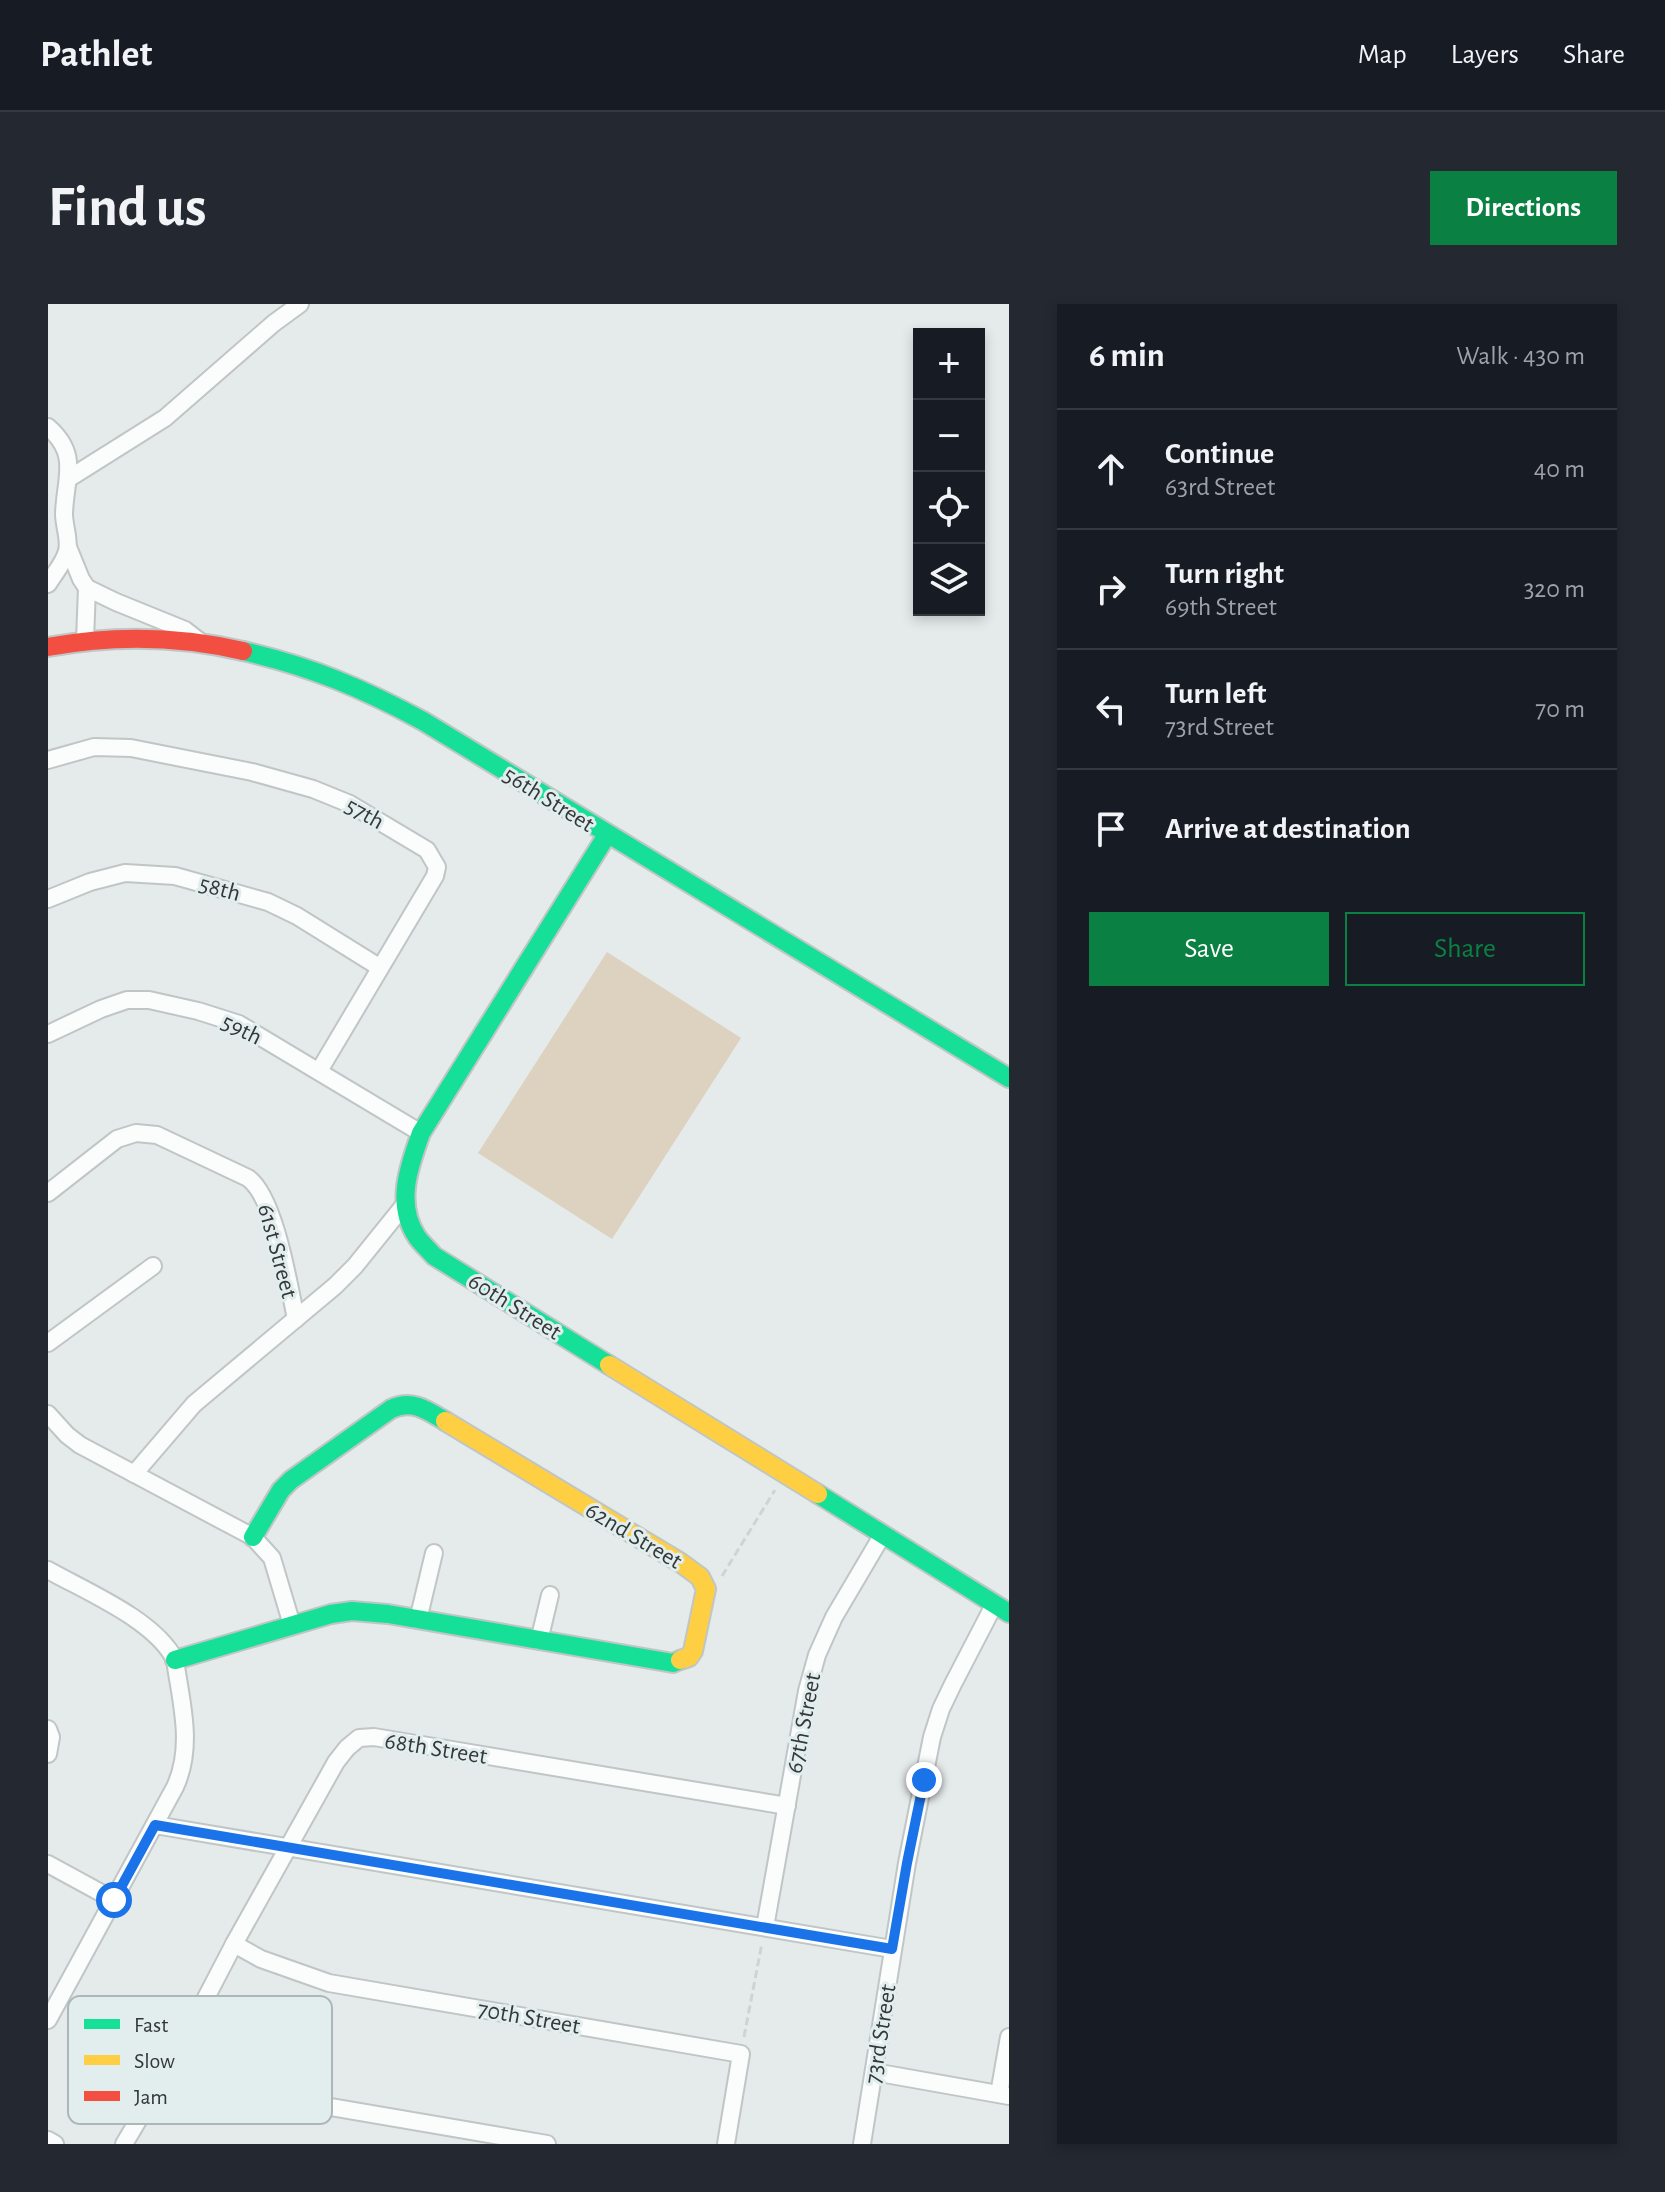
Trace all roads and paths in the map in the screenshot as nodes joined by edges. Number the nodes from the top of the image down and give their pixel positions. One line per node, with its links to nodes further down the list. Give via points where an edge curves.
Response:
1 (300, 304): 3 (street, via 165,418)
2 (48, 427): 3 (street, via 66,449)
3 (68, 479): 4 (street)
4 (65, 503): 5 (street); 6 (street)
5 (48, 513)
6 (68, 547): 7 (street); 8 (street)
7 (48, 584)
8 (87, 588): 9 (street); 10 (street, via 185,630)
9 (85, 640): 10 (street, 56th Street, via 150,638); 11 (street, 56th Street)
10 (204, 644): 13 (street, 56th Street, via 293,663 345,681 423,721)
11 (48, 647)
12 (48, 760): 15 (street, 57th, via 94,747 131,748 203,762 331,795 409,838 433,858 435,876)
13 (607, 835): 18 (street, 56th Street); 19 (street, 60th Street)
14 (48, 899): 15 (street, 58th, via 125,873 175,876 268,902)
15 (379, 967): 17 (street, 57th)
16 (48, 1034): 17 (street, 59th, via 117,1003 149,1000 239,1024)
17 (319, 1071): 19 (street, 59th)
18 (1009, 1078)
19 (421, 1133): 21 (street, 60th Street, via 406,1175)
20 (48, 1193): 23 (street, 61st Street, via 117,1139 136,1133 157,1135 248,1178 267,1204)
21 (405, 1204): 23 (street, 61st Street, via 355,1266); 27 (street, 60th Street, via 414,1233 434,1256)
22 (153, 1266): 24 (street)
23 (296, 1319): 26 (street, 61st Street, via 194,1404)
24 (48, 1343)
25 (48, 1414): 26 (street, via 80,1445)
26 (134, 1474): 29 (street)
27 (785, 1474): 28 (street, 60th Street); 32 (path, via 719,1580)
28 (883, 1534): 34 (street, 60th Street); 41 (street, 67th Street, via 817,1655)
29 (253, 1537): 32 (street, 62nd Street, via 291,1480 391,1409 410,1404 681,1563); 36 (street, via 272,1558)
30 (434, 1553): 35 (street)
31 (48, 1570): 38 (street, via 136,1619 160,1637)
32 (705, 1584): 37 (street, 62nd Street, via 693,1651 683,1660 673,1663)
33 (550, 1595): 37 (street)
34 (1002, 1609): 48 (street, 73rd Street, via 941,1709)
35 (418, 1620): 36 (street, 62nd Street, via 352,1611); 37 (street, 62nd Street)
36 (292, 1625): 38 (street, 62nd Street)
37 (539, 1641)
38 (175, 1660): 42 (street, via 185,1759)
39 (48, 1729): 40 (street)
40 (48, 1754)
41 (787, 1806): 43 (street, 68th Street, via 359,1738 336,1762); 46 (street, 67th Street)
42 (155, 1825): 43 (street); 45 (street)
43 (287, 1847): 46 (street); 47 (street, 68th Street)
44 (48, 1864): 45 (street)
45 (114, 1900): 50 (street)
46 (765, 1927): 48 (street); 52 (path)
47 (234, 1944): 49 (street, 68th Street); 52 (street, 70th Street, via 329,1983)
48 (892, 1949): 53 (street, 73rd Street)
49 (207, 1996)
50 (48, 2020)
51 (1009, 2037): 54 (street)
52 (741, 2054): 61 (street)
53 (874, 2072): 54 (street); 62 (street, 73rd Street)
54 (1004, 2095)
55 (332, 2107): 60 (street)
56 (136, 2124): 59 (street, 68th Street)
57 (48, 2140): 58 (street)
58 (55, 2144)
59 (124, 2144)
60 (547, 2144)
61 (726, 2144)
62 (862, 2144)

